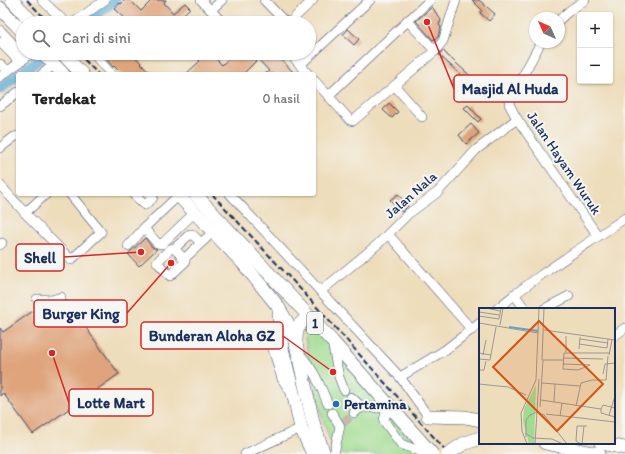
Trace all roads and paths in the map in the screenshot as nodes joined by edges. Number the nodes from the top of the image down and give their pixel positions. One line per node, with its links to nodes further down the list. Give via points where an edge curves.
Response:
1 (12, 0): 15 (highway)
2 (42, 0): 16 (street)
3 (104, 0): 17 (street)
4 (201, 0): 13 (street)
5 (222, 0): 13 (street)
6 (264, 0): 19 (street)
7 (313, 0): 20 (street)
8 (370, 0): 27 (street)
9 (430, 0): 21 (street)
10 (456, 0): 28 (street, via 443,41)
11 (585, 0): 14 (street)
12 (0, 8): 22 (highway)
13 (211, 10): 18 (street)
14 (565, 15)
15 (27, 16)
16 (59, 16)
17 (82, 16)
18 (217, 16)
19 (279, 16)
20 (296, 16)
21 (407, 20): 28 (street); 46 (street)
22 (16, 25)
23 (0, 30): 25 (street)
24 (0, 42): 29 (street)
25 (16, 47)
26 (538, 48): 49 (street, Jalan Hayam Wuruk, via 509,102)
27 (316, 50)
28 (435, 51): 44 (street)
29 (16, 52)
30 (23, 60): 42 (street)
31 (69, 60): 39 (highway)
32 (99, 60): 40 (street)
33 (296, 60): 37 (street)
34 (305, 60): 37 (street)
35 (52, 62): 38 (street)
36 (0, 64): 42 (street)
37 (300, 65): 41 (street)
38 (44, 72)
39 (80, 72)
40 (109, 72)
41 (306, 72)
42 (4, 74)
43 (316, 82): 46 (street)
44 (395, 86): 46 (street, via 353,121); 48 (street)
45 (16, 94): 47 (street)
46 (328, 96)
47 (0, 106)
48 (422, 117)
49 (517, 119): 66 (street, Jalan Nala, via 476,150 438,192 408,214); 67 (street, Jalan Hayam Wuruk)
50 (16, 136): 51 (street)
51 (0, 148)
52 (0, 186): 61 (street)
53 (44, 196): 61 (street)
54 (72, 196): 61 (street, via 101,232 71,260)
55 (135, 196): 56 (street, via 145,205)
56 (152, 196)
57 (176, 196): 64 (street)
58 (178, 196): 62 (highway, 1)
59 (197, 196): 74 (highway, 1)
60 (232, 196): 72 (street)
61 (25, 213)
62 (194, 213): 64 (street, via 162,244 157,243); 65 (highway, 1)
63 (625, 218): 67 (street)
64 (144, 228): 69 (street)
65 (213, 232): 68 (street); 78 (highway, 1, via 242,262)
66 (388, 234): 72 (street, Jalan Nala); 85 (street)
67 (598, 236): 73 (street)
68 (201, 243): 70 (street, via 190,234); 71 (street)
69 (128, 246)
70 (175, 248): 71 (street); 71 (street, via 170,249 157,262 170,276 185,262)
71 (185, 258)
72 (321, 291): 89 (street)
73 (514, 294): 79 (street); 80 (street)
74 (291, 296): 78 (highway, via 295,303 293,310); 82 (highway, 1)
75 (569, 296): 81 (street)
76 (61, 298): 77 (street)
77 (37, 299)
78 (278, 307): 88 (highway, 1, via 287,322); 99 (highway, via 280,336)
79 (498, 308)
80 (524, 308)
81 (546, 308)
82 (313, 320): 87 (highway, 1); 88 (highway, via 305,320 300,324)
83 (479, 324): 85 (street)
84 (625, 328): 86 (street)
85 (472, 330): 89 (street)
86 (615, 335)
87 (332, 341): 90 (street, via 338,377); 94 (highway, 1)
88 (296, 347): 92 (street, via 310,365); 106 (highway, 1)
89 (400, 377): 97 (street)
90 (344, 390)
91 (351, 398): 93 (street)
92 (328, 404)
93 (362, 407): 94 (street); 96 (street)
94 (390, 407): 108 (street, via 384,422 397,439 402,444); 109 (highway, 1)
95 (332, 413): 107 (street, via 342,425)
96 (354, 413)
97 (428, 416): 98 (highway)
98 (479, 420)
99 (301, 428): 104 (street); 105 (highway)
100 (479, 438): 110 (highway, bridge, via 463,444)
101 (550, 444): 111 (highway)
102 (606, 444): 103 (highway)
103 (625, 448)
104 (245, 454)
105 (313, 454)
106 (324, 454)
107 (334, 454)
108 (427, 454)
109 (432, 454)
110 (448, 454)
111 (599, 454)

